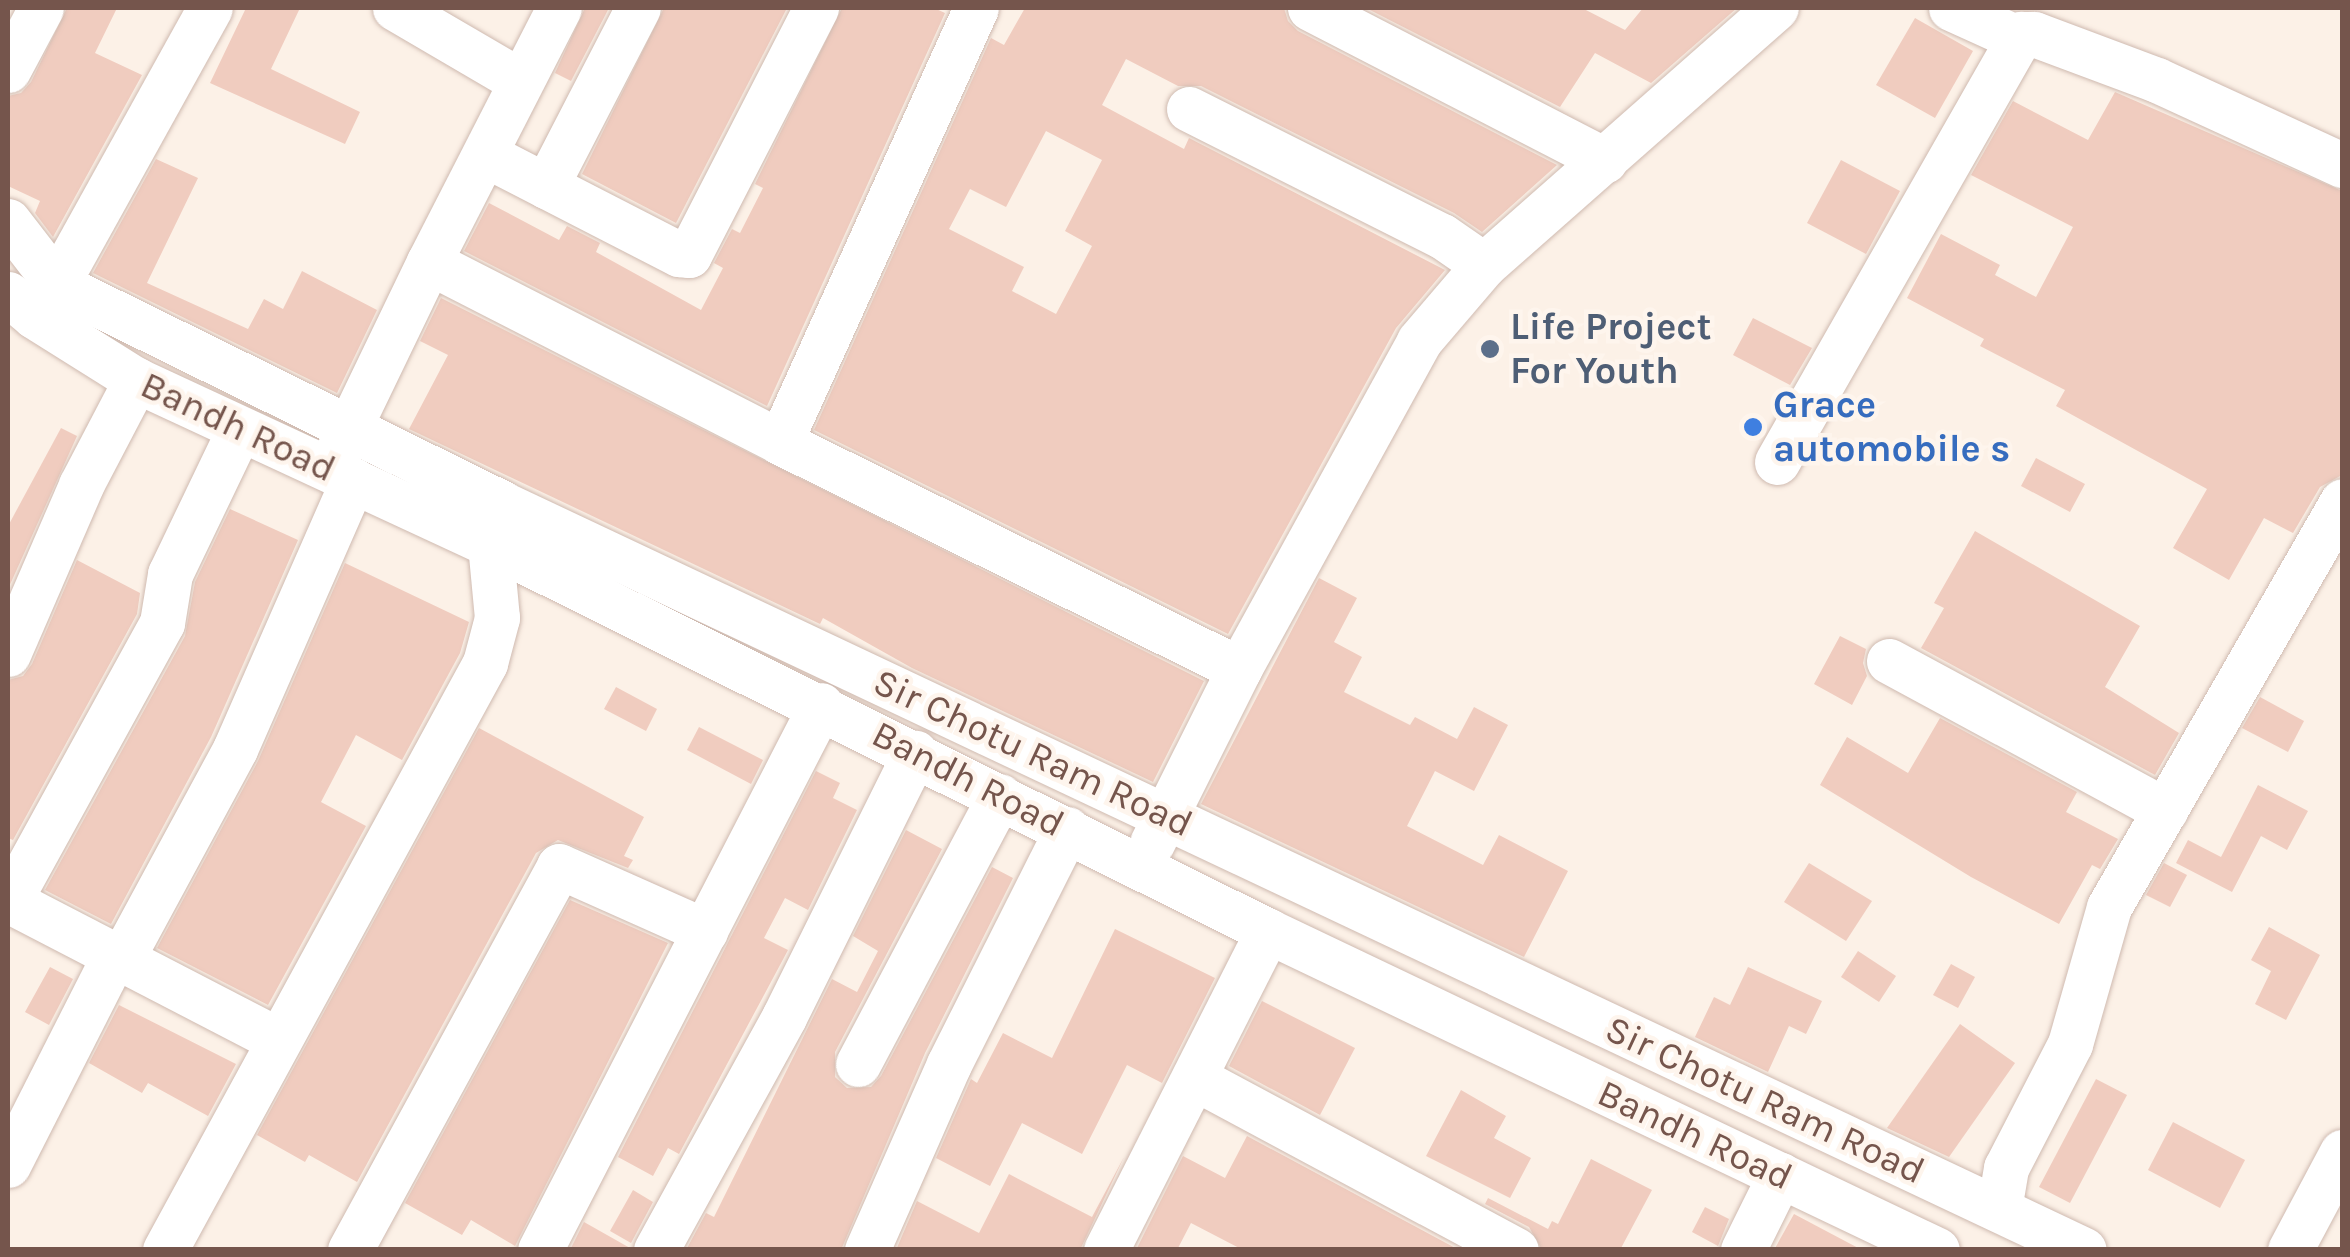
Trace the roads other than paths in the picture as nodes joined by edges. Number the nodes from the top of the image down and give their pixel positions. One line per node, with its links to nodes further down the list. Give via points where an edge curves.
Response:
1 (41, 8): 12 (street)
2 (210, 8): 22 (street)
3 (394, 8): 13 (street)
4 (559, 8): 13 (street)
5 (638, 8): 18 (street)
6 (816, 8): 18 (street, via 689,254)
7 (976, 8): 27 (street)
8 (1310, 8): 16 (street)
9 (1951, 8): 11 (street)
10 (1766, 10): 16 (street)
11 (2017, 38): 17 (street, via 2034,34 2112,63); 28 (street)
12 (8, 70)
13 (518, 80): 15 (street)
14 (1188, 108): 21 (street, via 1442,236)
15 (486, 155): 18 (street); 20 (street)
16 (1605, 160): 21 (street)
17 (2342, 164)
18 (546, 186)
19 (8, 221): 22 (street, Sir Chotu Ram Road)
20 (430, 262): 25 (street); 27 (street)
21 (1484, 266): 34 (street, via 1398,374)
22 (58, 282): 25 (street, Sir Chotu Ram Road)
23 (8, 294): 24 (street, Bandh Road)
24 (136, 380): 26 (street, Bandh Road); 32 (street)
25 (349, 428): 29 (street); 39 (street, Sir Chotu Ram Road)
26 (239, 430): 29 (street, Bandh Road); 42 (street, via 170,574 162,623)
27 (780, 442): 34 (street)
28 (1777, 462)
29 (341, 475): 31 (street, Bandh Road); 45 (street, via 235,750)
30 (2342, 502): 38 (street)
31 (490, 544): 35 (street, Bandh Road); 46 (street, via 497,618 485,663)
32 (8, 654)
33 (1889, 661): 38 (street)
34 (1239, 668): 39 (street)
35 (821, 706): 36 (street, Bandh Road); 44 (street)
36 (915, 752): 37 (street, Bandh Road); 55 (street, via 784,1017)
37 (1000, 796): 40 (street, Bandh Road); 47 (street)
38 (2165, 810): 53 (street, via 2109,907 2070,1044 2006,1168)
39 (1165, 816): 41 (street); 50 (street, Sir Chotu Ram Road)
40 (1067, 829): 41 (street, Bandh Road); 59 (street, via 948,1064)
41 (1140, 866): 43 (street, Bandh Road)
42 (8, 901): 45 (street)
43 (1268, 931): 48 (street); 52 (street, Bandh Road)
44 (705, 932): 57 (street, via 559,866); 58 (street)
45 (117, 958): 46 (street); 51 (street)
46 (278, 1040): 56 (street)
47 (858, 1064)
48 (1195, 1078): 60 (street); 61 (street)
49 (2342, 1152): 65 (street)
50 (1887, 1157): 53 (street, Sir Chotu Ram Road); 54 (street)
51 (8, 1164)
52 (1780, 1175): 54 (street, Bandh Road); 62 (street)
53 (1999, 1210): 64 (street, Sir Chotu Ram Road)
54 (1858, 1212): 63 (street, Bandh Road)
55 (657, 1249)
56 (165, 1250)
57 (350, 1250)
58 (540, 1250)
59 (867, 1250)
60 (1106, 1250)
61 (1516, 1250)
62 (1743, 1250)
63 (1937, 1250)
64 (2084, 1250)
65 (2290, 1250)

